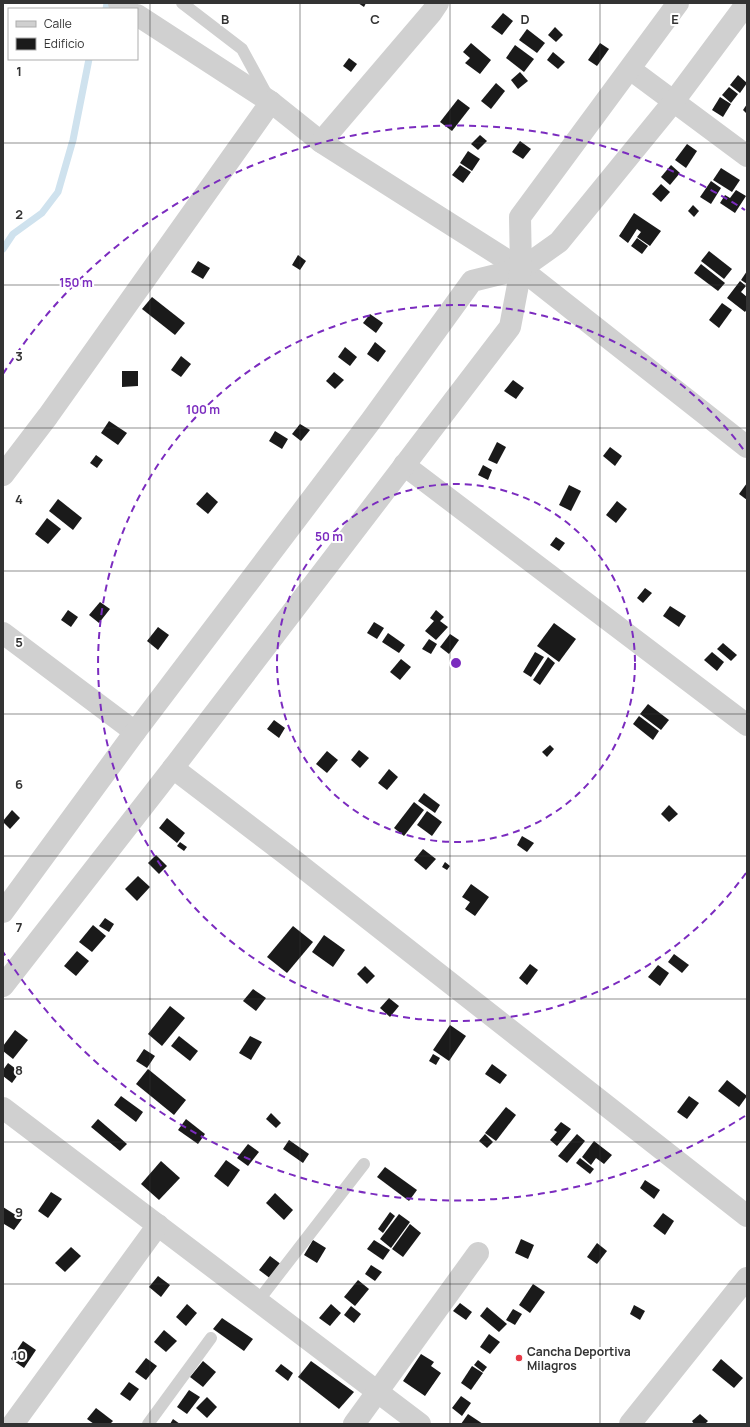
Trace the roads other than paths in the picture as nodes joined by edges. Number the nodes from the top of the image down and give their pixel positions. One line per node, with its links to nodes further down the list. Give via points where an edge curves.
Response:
1 (182, 3): 8 (lane, via 242,49)
2 (438, 3): 9 (street)
3 (678, 3): 6 (street)
4 (746, 3): 7 (street)
5 (138, 16): 8 (street)
6 (630, 69): 7 (street); 11 (street, via 520,217)
7 (674, 101): 10 (street); 11 (street, via 559,242)
8 (271, 102): 9 (street); 14 (street, via 48,416)
9 (321, 142): 11 (street)
10 (747, 156)
11 (521, 269): 12 (street); 13 (street, via 510,327); 17 (street, via 472,281 370,422)
12 (747, 447)
13 (404, 465): 16 (street); 18 (street)
14 (3, 475)
15 (3, 633): 17 (street)
16 (747, 725)
17 (135, 732): 19 (street)
18 (173, 768): 20 (street); 23 (street)
19 (3, 912)
20 (3, 986)
21 (3, 1108): 24 (street)
22 (364, 1164): 27 (lane)
23 (747, 1216)
24 (158, 1225): 27 (street); 30 (street)
25 (478, 1253): 29 (street)
26 (747, 1278): 34 (street)
27 (258, 1301): 29 (street)
28 (211, 1338): 31 (lane)
29 (378, 1392): 32 (street); 33 (street)
30 (13, 1424)
31 (148, 1424)
32 (354, 1424)
33 (420, 1424)
34 (630, 1424)

